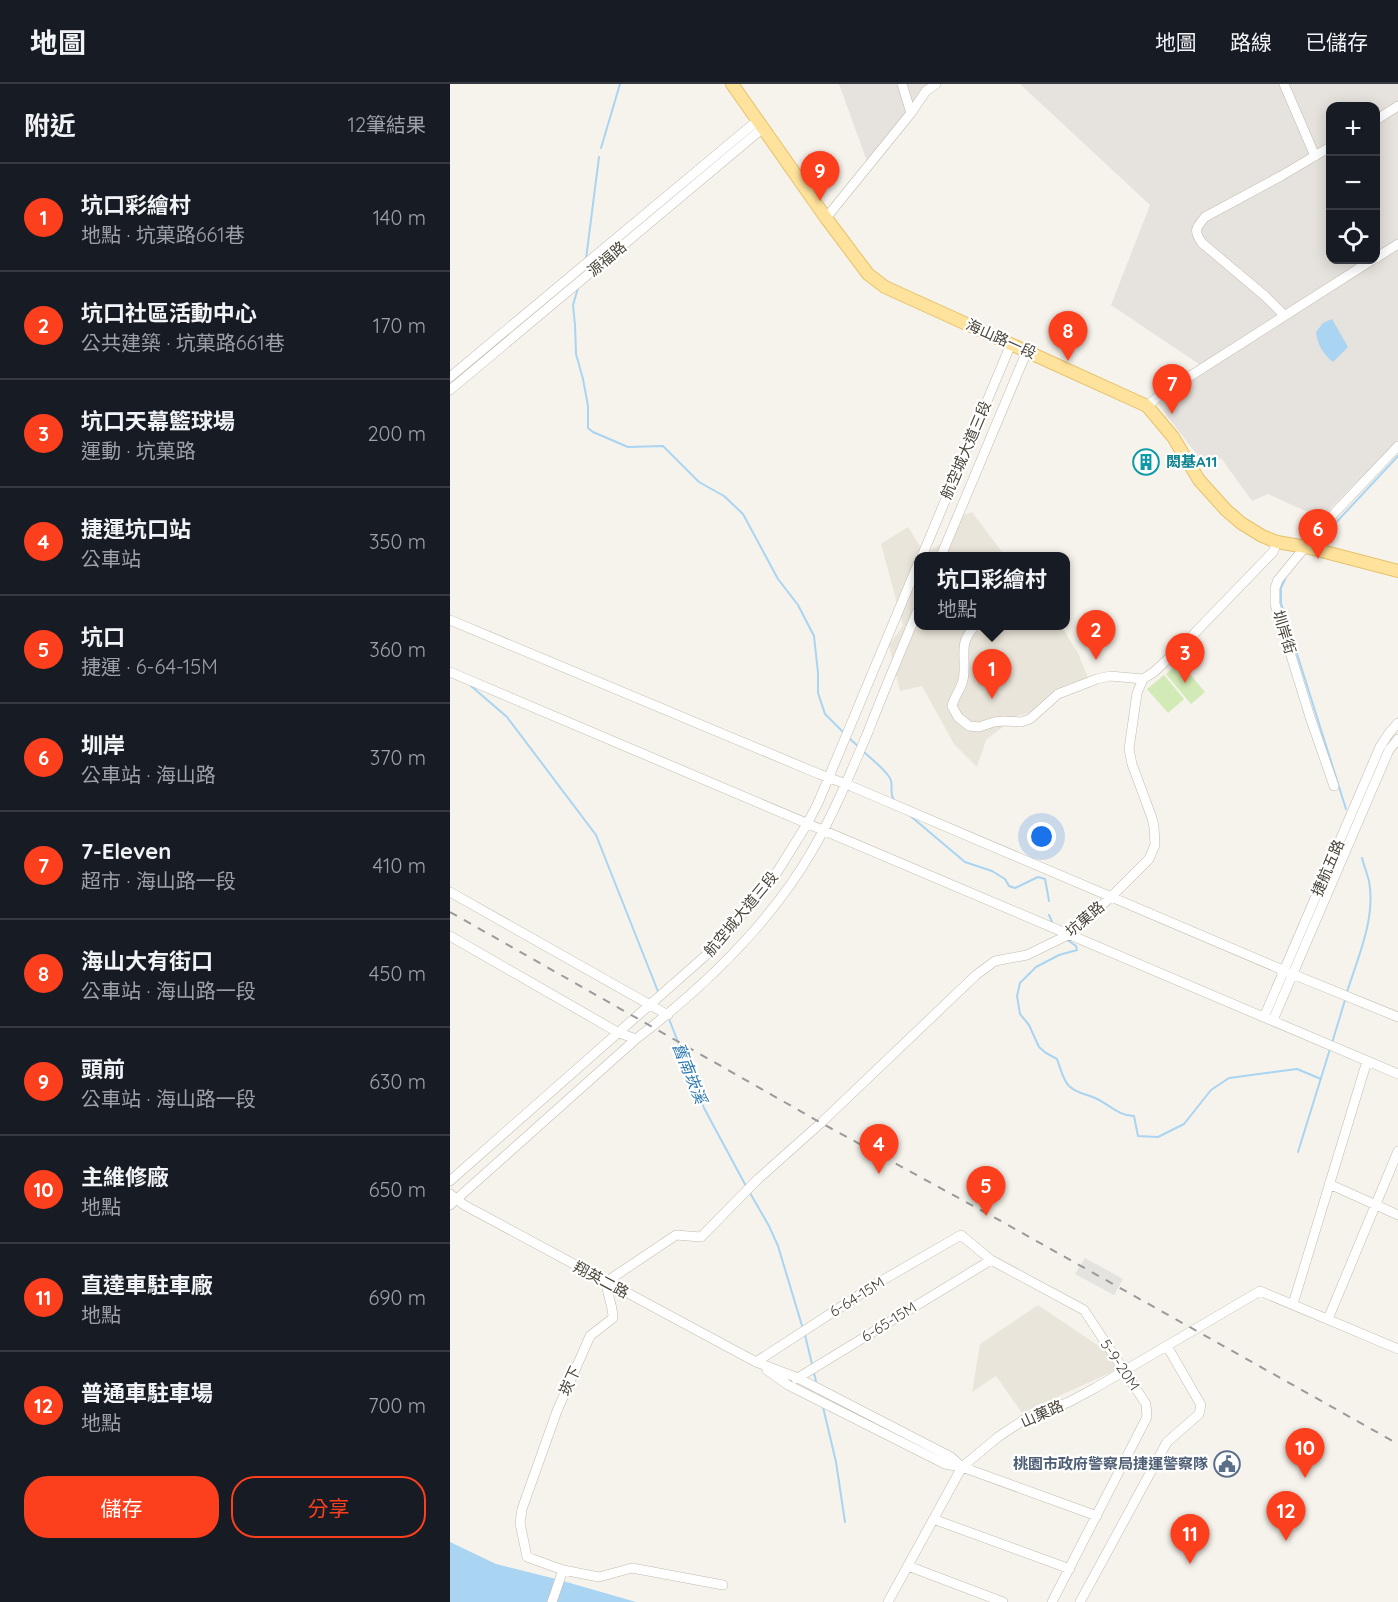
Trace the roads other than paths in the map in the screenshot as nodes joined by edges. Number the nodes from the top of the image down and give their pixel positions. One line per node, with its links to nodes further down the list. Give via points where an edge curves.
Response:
1 (732, 84): 8 (main road, 海山路一段)
2 (902, 84): 6 (street)
3 (936, 84): 6 (street)
4 (1284, 84): 10 (street)
5 (1398, 106): 7 (street)
6 (911, 113): 11 (street)
7 (1380, 117)
8 (761, 124): 11 (main road, 海山路一段); 18 (street, 源福路); 19 (street, 源福路)
9 (1326, 149): 10 (street)
10 (1315, 156): 15 (street, via 1205,217 1197,227 1196,235 1202,243)
11 (826, 218): 16 (main road, 海山路一段, via 868,274 885,287)
12 (1398, 244): 13 (street)
13 (1380, 255)
14 (1366, 264): 15 (street)
15 (1284, 315): 20 (street)
16 (1011, 344): 17 (main road, 海山路一段); 24 (street, 航空城大道三段)
17 (1027, 351): 20 (main road, 海山路一段); 25 (street, 航空城大道三段)
18 (450, 377)
19 (450, 390)
20 (1147, 406): 22 (main road, 海山路一段, via 1173,437 1199,480 1226,510 1241,523)
21 (1398, 446): 23 (street, 圳岸街)
22 (1277, 542): 23 (main road, 海山路一段); 32 (street, via 1273,552 1188,640)
23 (1306, 547): 26 (main road, 海山路一段); 38 (street, 圳岸街, via 1278,580 1275,604)
24 (924, 552)
25 (943, 552)
26 (1398, 571)
27 (914, 574): 36 (street, 航空城大道三段)
28 (450, 620): 36 (street)
29 (914, 620): 37 (street, 航空城大道三段)
30 (971, 630): 32 (street, via 965,643 962,683 952,706 969,726 1030,719 1058,694 1097,679)
31 (450, 672): 39 (street)
32 (1143, 679): 42 (street, 坑菓路, via 1137,693 1129,748 1152,818 1155,845 1149,859)
33 (1398, 723): 35 (street, 捷航五路, via 1389,733)
34 (1398, 739): 35 (street, 捷航五路)
35 (1389, 750): 45 (street, 捷航五路)
36 (829, 777): 37 (street); 39 (street, 航空城大道三段)
37 (846, 784): 40 (street, 航空城大道三段); 42 (street)
38 (1334, 786)
39 (807, 824): 40 (street); 46 (street, 航空城大道三段, via 774,877 743,915 713,949)
40 (823, 831): 43 (street); 47 (street, 航空城大道三段, via 760,924)
41 (450, 892): 46 (street)
42 (1111, 897): 43 (street, 坑菓路); 45 (street)
43 (1070, 934): 49 (street); 62 (street, 坑菓路, via 1027,955 995,961 976,975 701,1237 676,1235)
44 (450, 936): 50 (street)
45 (1289, 973): 48 (street); 49 (street, 捷航五路)
46 (651, 1006): 47 (street); 50 (street, 航空城大道三段)
47 (668, 1015): 51 (street, 航空城大道三段)
48 (1398, 1017)
49 (1268, 1019): 52 (street)
50 (619, 1033): 51 (street); 55 (street, 航空城大道三段)
51 (636, 1039): 57 (street, 航空城大道三段)
52 (1367, 1061): 53 (street); 56 (street)
53 (1398, 1074)
54 (1398, 1151): 58 (street)
55 (450, 1181)
56 (1329, 1184): 58 (street); 63 (street)
57 (452, 1199): 62 (street, 翔英二路)
58 (1375, 1205): 59 (street); 64 (street)
59 (1398, 1215)
60 (961, 1235): 61 (street, 5-9-20M); 67 (street, 6-64-15M, via 876,1284)
61 (991, 1260): 68 (street, 5-9-20M, via 1084,1310); 69 (street, 6-65-15M)
62 (606, 1282): 67 (street, 翔英二路); 76 (street, 崁下, via 613,1318 590,1336 557,1411 522,1509 520,1523 527,1557)
63 (1293, 1304): 64 (street); 65 (street, 山菓路, via 1260,1291)
64 (1328, 1319): 66 (street)
65 (1167, 1346): 68 (street, 山菓路); 82 (street, via 1201,1405 1199,1414 1167,1442)
66 (1398, 1349)
67 (756, 1362): 69 (street, 翔英二路); 70 (street, 翔英二路)
68 (1124, 1372): 71 (street, 山菓路, via 1069,1402 1025,1419); 72 (street, 5-9-20M, via 1146,1404 1147,1417)
69 (798, 1378): 70 (street, 6-65-15M); 71 (street, 翔英二路, via 951,1457)
70 (788, 1385): 71 (street, 翔英二路, via 945,1464)
71 (962, 1467): 72 (street, 翔英二路); 73 (street, 山菓路)
72 (1097, 1516): 75 (street, 5-9-20M)
73 (933, 1519): 74 (street, 山菓路); 75 (street)
74 (908, 1566): 79 (street, 山菓路); 80 (street)
75 (1070, 1569): 81 (street, 5-9-20M)
76 (562, 1574): 77 (street, via 598,1577 632,1568); 78 (street)
77 (723, 1585)
78 (552, 1602)
79 (888, 1602)
80 (1003, 1602)
81 (1052, 1602)
82 (1080, 1602)

